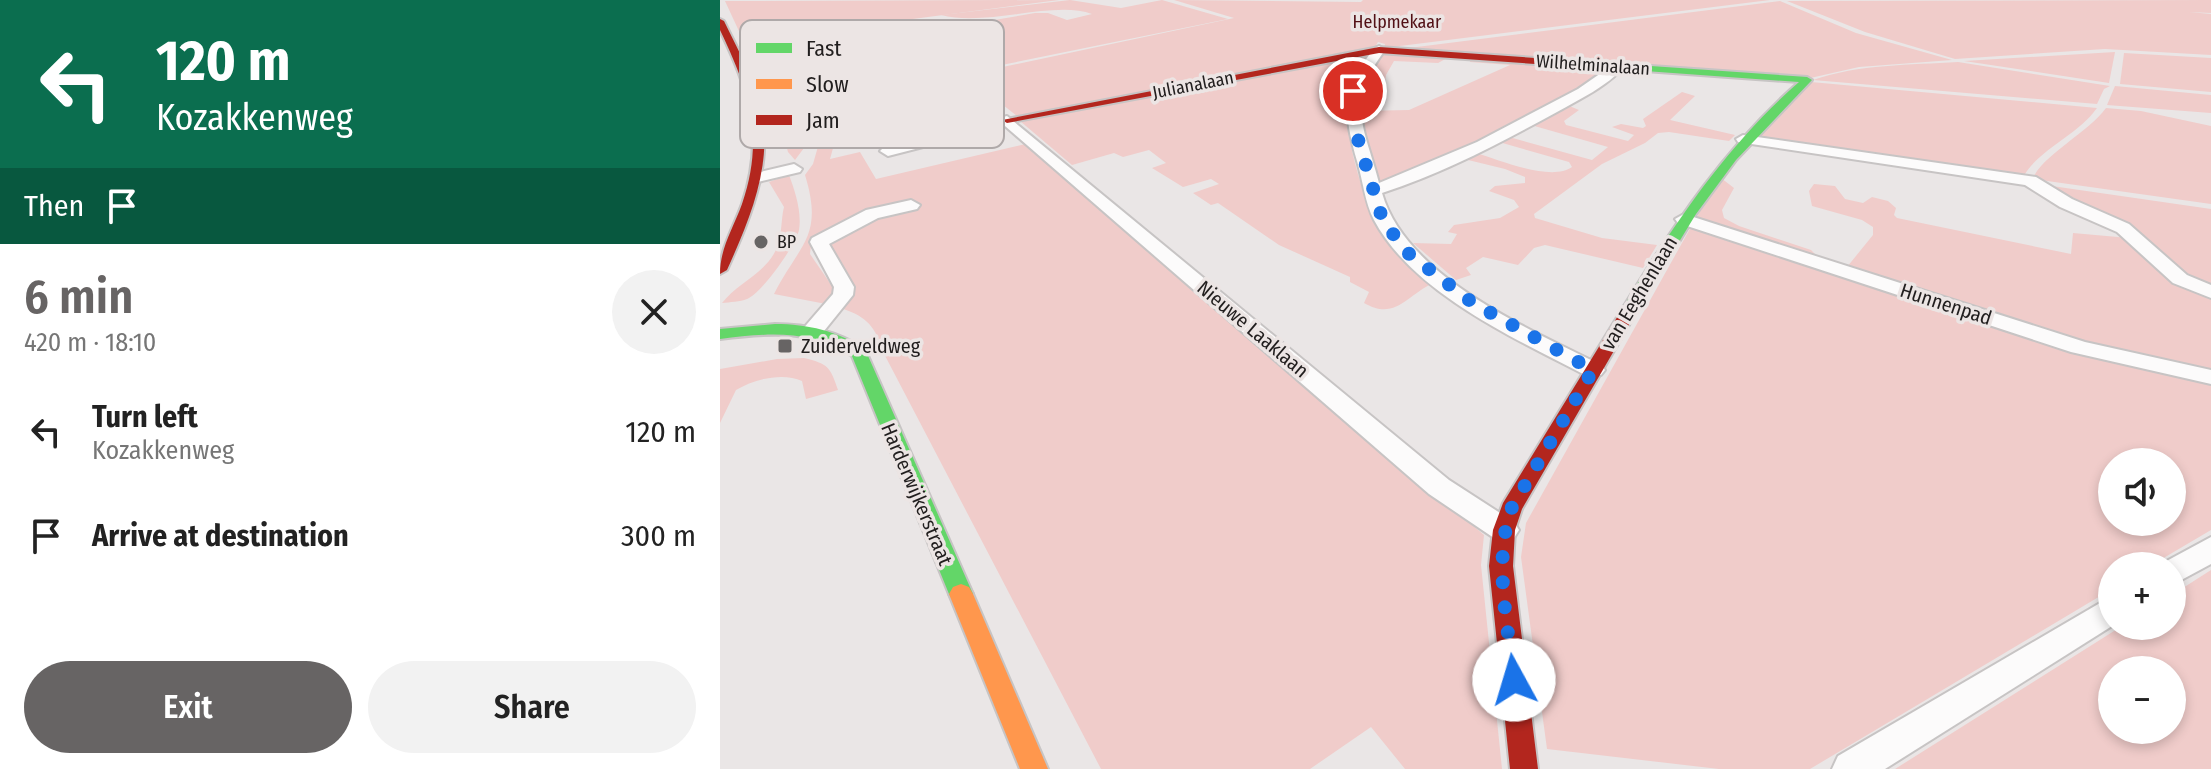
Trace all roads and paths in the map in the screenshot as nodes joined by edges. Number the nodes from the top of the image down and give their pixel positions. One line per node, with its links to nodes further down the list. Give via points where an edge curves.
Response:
1 (720, 21): 4 (street)
2 (1379, 50): 3 (street, Wilhelminalaan); 6 (street, Julianalaan); 14 (street, via 1357,80 1353,103 1353,123)
3 (1618, 67): 5 (street, Wilhelminalaan); 14 (street, via 1511,130 1411,179)
4 (740, 70)
5 (1807, 80): 8 (street, van Eeghenlaan)
6 (1007, 121): 7 (street); 23 (street, Nieuwe Laaklaan, via 1439,487)
7 (1004, 122)
8 (1743, 139): 16 (street, van Eeghenlaan); 18 (street, via 2030,181 2123,228 2180,279)
9 (762, 148): 13 (street)
10 (900, 148): 11 (street)
11 (888, 151)
12 (794, 169): 13 (street)
13 (758, 177): 17 (street)
14 (1375, 190): 21 (street, via 1383,221 1408,253 1473,303)
15 (911, 205): 19 (street, via 872,214 819,242 844,287)
16 (1684, 219): 21 (street, van Eeghenlaan); 22 (street, Hunnenpad, via 2079,347)
17 (720, 270)
18 (2211, 292)
19 (812, 331): 20 (street, Harderwijkerstraat); 28 (street, Harderwijkerstraat, via 833,336 859,353)
20 (720, 334)
21 (1593, 370): 23 (street, van Eeghenlaan, via 1511,509)
22 (2211, 377)
23 (1504, 530): 27 (street, van Eeghenlaan, via 1501,566)
24 (2211, 549): 25 (street)
25 (2186, 564)
26 (2098, 618): 29 (street)
27 (1531, 768)
28 (1034, 769)
29 (1851, 769)

